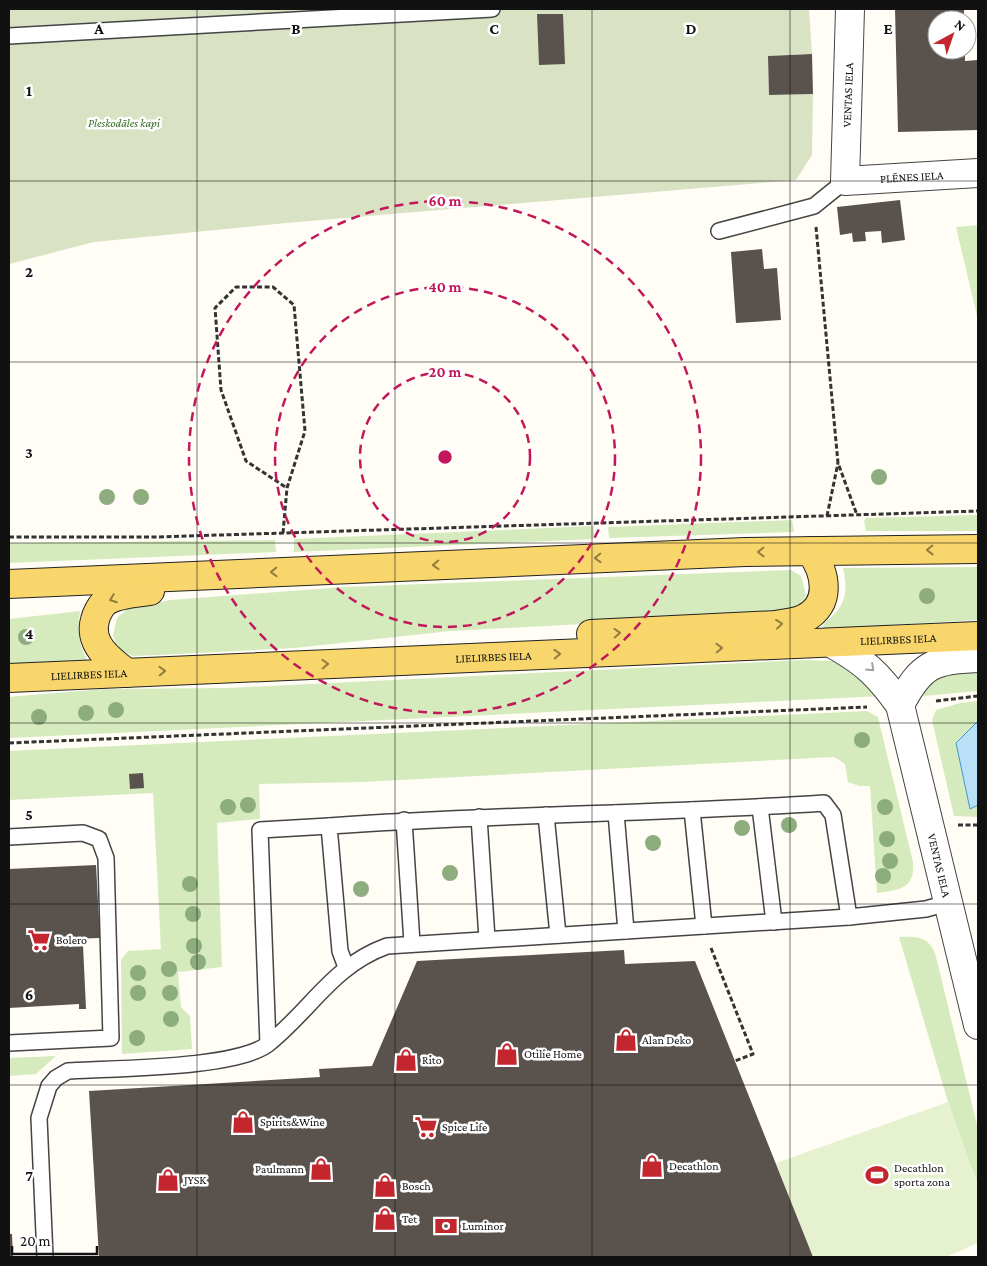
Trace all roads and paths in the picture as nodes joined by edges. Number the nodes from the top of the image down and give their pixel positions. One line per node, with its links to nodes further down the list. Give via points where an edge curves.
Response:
1 (492, 9): 3 (lane)
2 (850, 9): 5 (street, VENTAS IELA)
3 (9, 36)
4 (978, 173): 5 (street, PLĒNES IELA)
5 (846, 182): 6 (lane)
6 (814, 206): 7 (lane); 8 (path)
7 (719, 231)
8 (838, 463): 11 (path); 12 (path)
9 (287, 488): 9 (path, via 305,431 294,304 273,287 236,287 215,308 221,390 246,461); 13 (path)
10 (978, 512): 11 (path)
11 (857, 514): 12 (path)
12 (827, 516): 13 (path)
13 (283, 533): 14 (path)
14 (9, 537)
15 (978, 549): 16 (main road, one-way to 16)
16 (810, 551): 17 (main road, one-way to 17); 24 (main road, one-way to 16, via 462,642 792,622 810,614 822,598 822,568)
17 (246, 573): 18 (main road); 25 (main road, one-way to 25, via 208,587 144,592 104,603 96,615 95,639 104,654)
18 (80, 580): 19 (main road); 20 (main road)
19 (9, 584)
20 (9, 603)
21 (978, 636): 22 (main road, LIELIRBES IELA)
22 (831, 643): 24 (main road, LIELIRBES IELA, one-way to 22); 28 (street, VENTAS IELA, one-way to 28, via 864,662 879,676)
23 (978, 658): 28 (street, LIELIRBES IELA, via 943,661 928,667 910,686)
24 (378, 662): 25 (main road, LIELIRBES IELA, one-way to 24)
25 (127, 673): 26 (main road, LIELIRBES IELA)
26 (9, 678)
27 (978, 696): 28 (path)
28 (900, 705): 29 (path); 40 (street, VENTAS IELA)
29 (9, 743)
30 (760, 807): 31 (lane); 41 (lane, via 824,803 833,815); 42 (lane)
31 (692, 810): 32 (lane); 44 (lane)
32 (616, 813): 33 (lane); 43 (lane)
33 (546, 815): 34 (lane); 45 (lane)
34 (479, 817): 35 (lane); 46 (lane)
35 (404, 820): 38 (lane); 47 (lane)
36 (950, 825): 37 (path)
37 (978, 825)
38 (329, 826): 48 (lane, via 340,951); 51 (lane, via 260,830)
39 (9, 837): 50 (lane, via 83,833 99,838 106,858 111,1038)
40 (947, 903): 41 (lane, via 926,909); 49 (street, VENTAS IELA)
41 (849, 917): 42 (lane)
42 (774, 922): 44 (lane)
43 (626, 931): 44 (lane); 45 (lane)
44 (706, 933): 52 (path, via 753,1054)
45 (558, 935): 46 (lane)
46 (487, 939): 47 (lane)
47 (412, 943): 48 (lane, via 387,946)
48 (346, 967): 51 (lane)
49 (978, 1025)
50 (9, 1043)
51 (268, 1044): 53 (lane, via 247,1055 204,1063 68,1071 56,1078 49,1086 39,1118)
52 (735, 1061)
53 (46, 1257)

